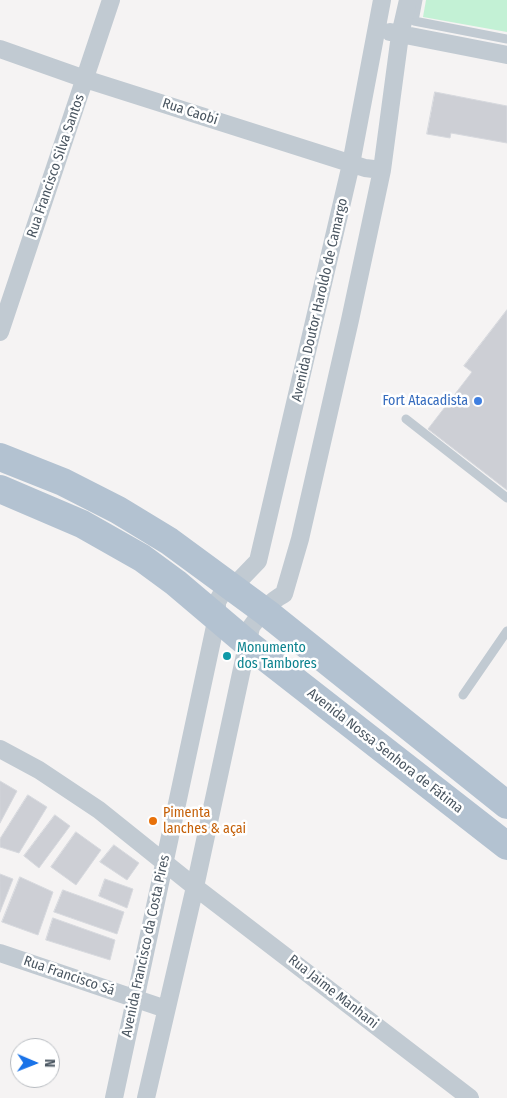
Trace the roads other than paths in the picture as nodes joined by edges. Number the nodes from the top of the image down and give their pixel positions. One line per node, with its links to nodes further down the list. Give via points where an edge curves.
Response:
1 (111, 0): 10 (street, Rua Francisco Silva Santos)
2 (382, 0): 5 (street, Avenida Doutor Haroldo de Camargo)
3 (408, 0): 6 (street)
4 (418, 0): 7 (lane, via 414,21)
5 (377, 31): 6 (street); 11 (street, Avenida Doutor Haroldo de Camargo)
6 (400, 35): 9 (street); 12 (street)
7 (507, 38)
8 (0, 50): 10 (street, Rua Caobi)
9 (507, 55)
10 (85, 79): 11 (street, Rua Caobi); 13 (street, Rua Francisco Silva Santos)
11 (351, 164): 12 (street, Rua Caobi); 18 (street, Avenida Doutor Haroldo de Camargo, via 258,561)
12 (382, 170): 19 (street, via 300,539 284,594)
13 (0, 332)
14 (406, 419): 17 (lane)
15 (0, 457): 18 (main road, via 63,482 118,510 170,541)
16 (0, 489): 20 (main road, Avenida Nossa Senhora de Fátima, via 82,524 137,555)
17 (507, 498)
18 (232, 588): 19 (main road); 20 (street, Avenida Doutor Haroldo de Camargo, via 217,602)
19 (262, 612): 22 (street, via 251,626); 25 (main road)
20 (216, 618): 22 (main road, Avenida Nossa Senhora de Fátima); 27 (street, Avenida Francisco da Costa Pires)
21 (507, 631): 23 (lane)
22 (248, 644): 26 (main road, Avenida Nossa Senhora de Fátima); 28 (street)
23 (463, 696)
24 (0, 749): 27 (street, Rua Jaime Manhani, via 39,770 99,810)
25 (507, 805)
26 (507, 846)
27 (163, 861): 28 (street, Rua Jaime Manhani); 30 (street, Avenida Francisco da Costa Pires)
28 (195, 887): 31 (street); 34 (street, Rua Jaime Manhani)
29 (0, 953): 30 (street, Rua Francisco Sá)
30 (135, 998): 31 (street, Rua Francisco Sá); 32 (street, Avenida Francisco da Costa Pires)
31 (166, 1009): 33 (street)
32 (114, 1098)
33 (146, 1098)
34 (470, 1098)

